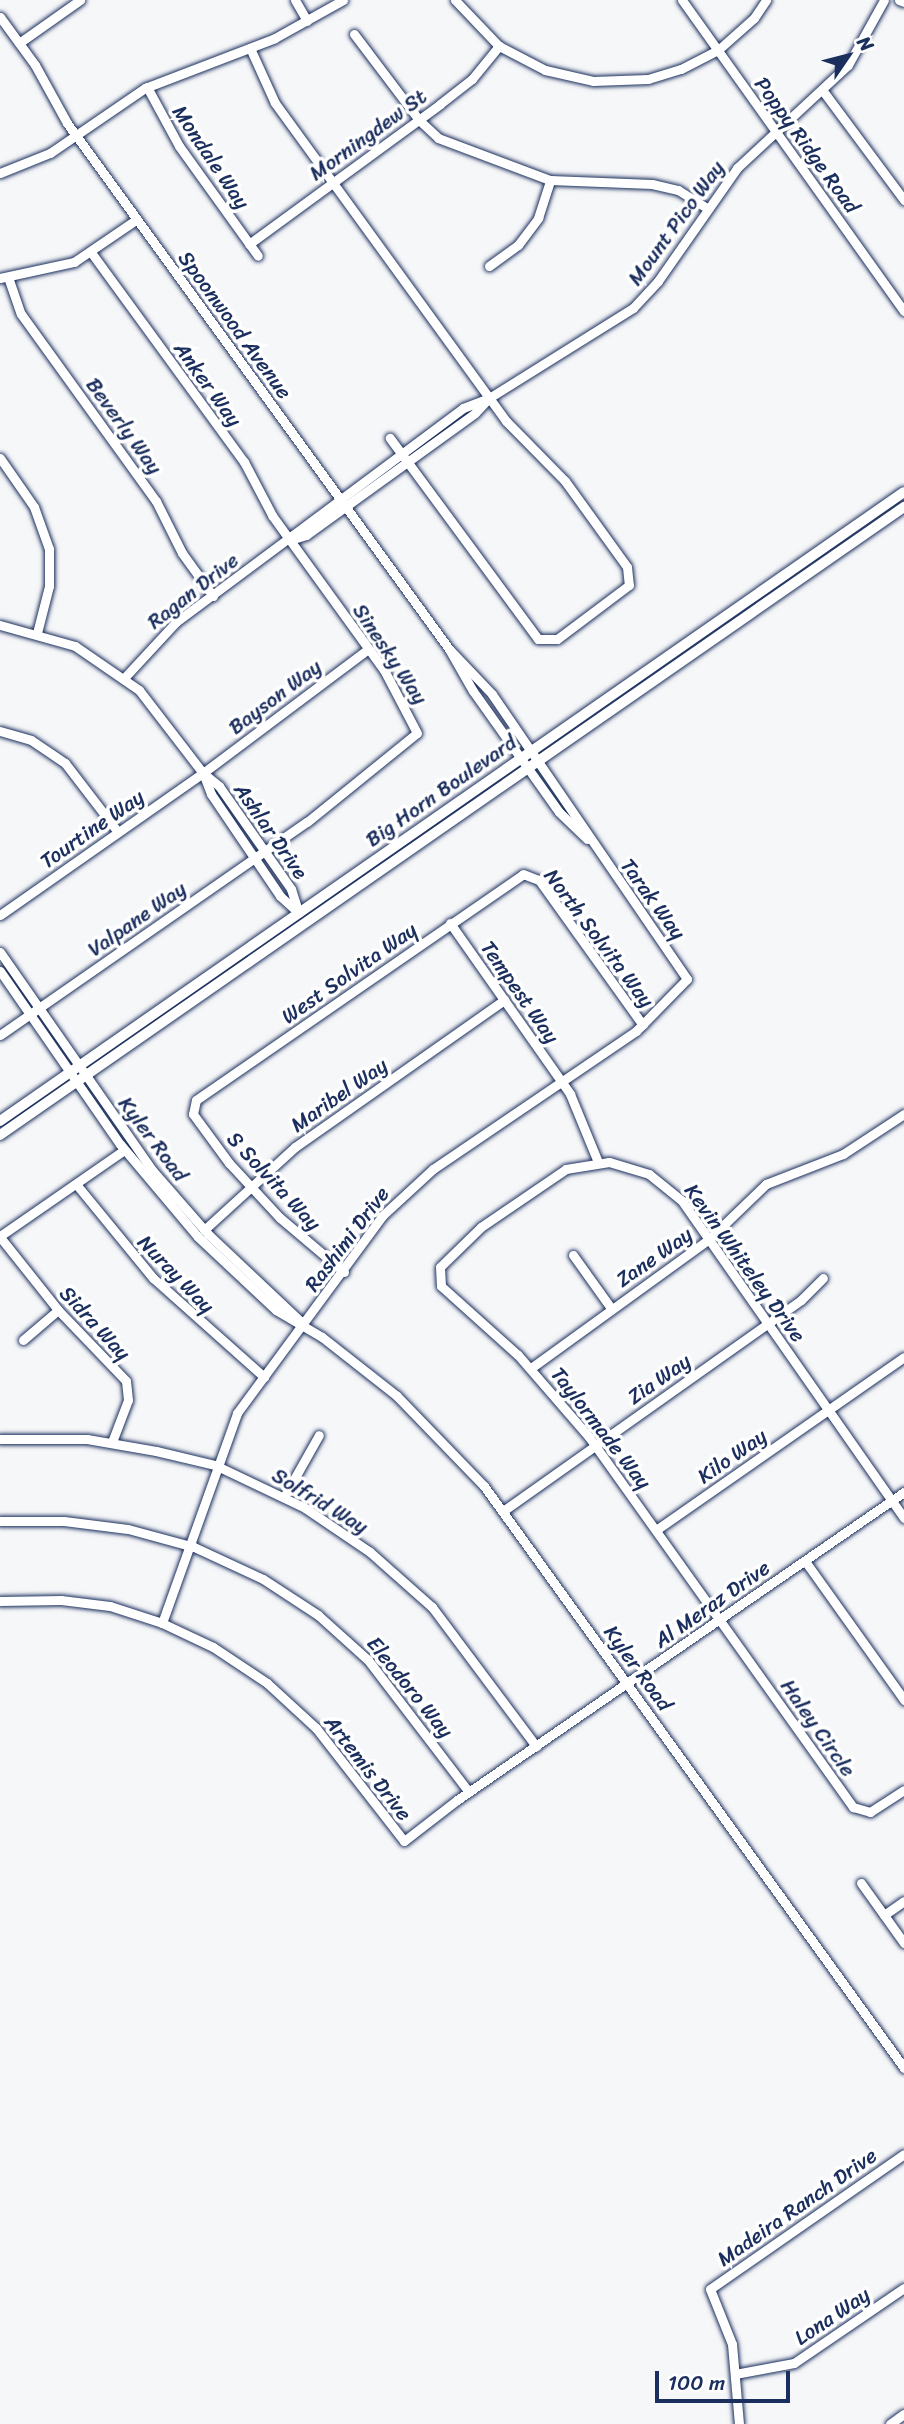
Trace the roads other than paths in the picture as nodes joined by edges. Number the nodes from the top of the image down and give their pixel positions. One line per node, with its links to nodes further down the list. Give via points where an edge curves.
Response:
1 (80, 0): 11 (street)
2 (295, 0): 9 (street)
3 (343, 0): 9 (street)
4 (455, 0): 12 (street)
5 (682, 0): 14 (street, Poppy Ridge Road)
6 (766, 0): 14 (street, via 754,18)
7 (884, 0): 16 (street, Mount Pico Way, via 848,65)
8 (0, 17): 11 (street, Spoonwood Avenue)
9 (307, 21): 13 (street)
10 (354, 34): 17 (street)
11 (19, 43): 19 (street, Spoonwood Avenue)
12 (499, 46): 14 (street, via 545,70 593,81 648,79); 17 (street, Morningdew St, via 472,79)
13 (250, 48): 15 (street); 22 (street, via 271,96)
14 (718, 50): 18 (street, Poppy Ridge Road)
15 (147, 87): 19 (street); 26 (street, Mondale Way, via 179,146)
16 (823, 91): 18 (street, Mount Pico Way); 23 (street)
17 (419, 120): 21 (street, via 439,138); 22 (street, Morningdew St)
18 (777, 134): 24 (street, Mount Pico Way, via 737,168); 31 (street, Poppy Ridge Road)
19 (76, 135): 20 (street, via 38,160); 25 (street, Spoonwood Avenue)
20 (0, 173)
21 (550, 180): 24 (street, via 652,184 678,190); 29 (street, via 538,218 518,245)
22 (333, 183): 26 (street, Morningdew St); 32 (street)
23 (904, 200)
24 (707, 208): 32 (street, Mount Pico Way, via 658,281 633,308)
25 (137, 219): 27 (street); 37 (street, Spoonwood Avenue)
26 (249, 244): 28 (street, Mondale Way)
27 (91, 252): 30 (street, via 64,266); 39 (street, Anker Way, via 244,462)
28 (258, 256)
29 (489, 266)
30 (4, 278): 40 (street, Beverly Way, via 21,314 150,491 182,553)
31 (903, 306)
32 (489, 398): 34 (street, Mount Pico Way); 34 (street, via 518,436 565,481 627,567 630,581 623,591 553,641 538,639)
33 (390, 438): 34 (street)
34 (404, 457): 37 (street, Mount Pico Way)
35 (0, 458): 42 (street, via 34,507 49,549 49,586)
36 (904, 492): 47 (main road, Big Horn Boulevard)
37 (342, 502): 39 (street, Ragan Drive, via 297,529); 44 (street, Spoonwood Avenue)
38 (904, 507): 49 (main road, Big Horn Boulevard)
39 (290, 540): 40 (street, Ragan Drive); 43 (street, Sinesky Way)
40 (213, 596): 45 (street, Ragan Drive, via 167,629)
41 (0, 625): 42 (street, Ashlar Drive)
42 (37, 633): 45 (street, Ashlar Drive, via 90,654)
43 (369, 649): 51 (street, Bayson Way); 54 (street, Sinesky Way, via 415,722 416,736)
44 (449, 649): 47 (street, Spoonwood Avenue, via 487,688); 48 (street, Spoonwood Avenue)
45 (125, 677): 51 (street, Ashlar Drive, via 163,716)
46 (0, 730): 52 (street, via 31,740 65,763)
47 (532, 751): 48 (main road, Big Horn Boulevard); 49 (street, Tarak Way)
48 (521, 758): 50 (street, Spoonwood Avenue); 57 (main road, Big Horn Boulevard)
49 (539, 761): 50 (main road, Big Horn Boulevard); 53 (street, Tarak Way)
50 (528, 768): 53 (street, Tarak Way, via 559,812); 68 (main road, Big Horn Boulevard)
51 (203, 773): 52 (street, Tourtine Way); 54 (street, Ashlar Drive, via 219,786); 55 (street, Ashlar Drive, via 211,794)
52 (118, 832): 58 (street, Tourtine Way)
53 (588, 840): 62 (street, Tarak Way)
54 (265, 852): 55 (street, Valpane Way); 57 (street, Ashlar Drive, via 294,894)
55 (255, 858): 57 (street, Ashlar Drive, via 284,901); 64 (street, Valpane Way)
56 (527, 874): 59 (street, West Solvita Way); 66 (street, North Solvita Way, via 539,880)
57 (299, 913): 68 (main road, Big Horn Boulevard)
58 (0, 915)
59 (450, 923): 63 (street, Tempest Way); 70 (street, West Solvita Way)
60 (0, 952): 64 (street, Kyler Road)
61 (0, 971): 65 (street, Kyler Road)
62 (687, 979): 66 (street, Rashimi Drive)
63 (504, 1000): 69 (street, Tempest Way); 77 (street, Maribel Way, via 302,1142)
64 (39, 1009): 65 (street, Valpane Way); 68 (street, Kyler Road)
65 (30, 1015): 67 (street, Valpane Way); 68 (street, Kyler Road)
66 (643, 1025): 69 (street, Rashimi Drive)
67 (0, 1035)
68 (78, 1074): 72 (main road, Big Horn Boulevard); 73 (main road, Big Horn Boulevard); 74 (street, Kyler Road); 78 (street, Kyler Road)
69 (562, 1082): 75 (street, Tempest Way); 82 (street, Rashimi Drive, via 407,1191 382,1216)
70 (192, 1105): 77 (street, S Solvita Way, via 194,1117)
71 (904, 1114): 80 (street, Zane Way, via 843,1154 766,1184)
72 (0, 1121)
73 (0, 1135)
74 (124, 1150): 76 (street); 88 (street, Kyler Road, via 222,1261 276,1310)
75 (598, 1161): 80 (street, Kevin Whiteley Drive, via 630,1166 658,1179 681,1200); 83 (street, Kevin Whiteley Drive, via 566,1169 492,1219 449,1256)
76 (76, 1184): 79 (street); 92 (street, Nuray Way, via 153,1278)
77 (249, 1186): 78 (street, Maribel Way); 82 (street, S Solvita Way)
78 (204, 1230): 88 (street, Kyler Road)
79 (0, 1236): 86 (street, Sidra Way)
80 (708, 1240): 85 (street, Zane Way); 87 (street, Kevin Whiteley Drive)
81 (573, 1255): 85 (street)
82 (344, 1272): 88 (street, Rashimi Drive)
83 (438, 1274): 91 (street, Taylormade Way, via 441,1286)
84 (823, 1278): 87 (street, Zia Way)
85 (611, 1308): 91 (street, Zane Way)
86 (58, 1310): 89 (street); 96 (street, Sidra Way, via 127,1385 128,1400)
87 (768, 1324): 93 (street, Kevin Whiteley Drive); 97 (street, Zia Way)
88 (304, 1325): 92 (street, Rashimi Drive); 102 (street, Kyler Road, via 421,1417)
89 (23, 1340)
90 (904, 1357): 93 (street, Kilo Way)
91 (531, 1368): 97 (street, Taylormade Way)
92 (264, 1377): 98 (street, Rashimi Drive, via 237,1412)
93 (828, 1410): 101 (street, Kevin Whiteley Drive); 105 (street, Kilo Way)
94 (318, 1436): 100 (street)
95 (0, 1439): 96 (street, Solfrid Way, via 57,1437)
96 (112, 1442): 98 (street, Solfrid Way)
97 (595, 1445): 102 (street, Zia Way); 105 (street, Taylormade Way)
98 (215, 1465): 100 (street, Solfrid Way); 106 (street, Rashimi Drive)
99 (904, 1492): 101 (street, Al Meraz Drive)
100 (284, 1497): 113 (street, Solfrid Way, via 346,1534 415,1590 464,1645)
101 (892, 1501): 103 (street, Kevin Whiteley Drive); 107 (street, Al Meraz Drive)
102 (503, 1511): 111 (street, Kyler Road)
103 (904, 1518)
104 (0, 1521): 106 (street, Eleodoro Way, via 108,1525)
105 (656, 1530): 109 (street, Taylormade Way)
106 (188, 1545): 110 (street, Rashimi Drive); 115 (street, Eleodoro Way, via 263,1578 344,1637 395,1690)
107 (805, 1561): 109 (street, Al Meraz Drive); 112 (street)
108 (0, 1601): 110 (street, Artemis Drive, via 84,1602)
109 (720, 1620): 111 (street, Al Meraz Drive); 114 (street, Haley Circle, via 853,1807 870,1812)
110 (162, 1623): 116 (street, Artemis Drive, via 222,1652 284,1697 330,1744)
111 (628, 1683): 113 (street, Al Meraz Drive); 121 (street, Kyler Road)
112 (904, 1700)
113 (536, 1746): 115 (street, Al Meraz Drive)
114 (904, 1790)
115 (468, 1792): 116 (street, Al Meraz Drive)
116 (404, 1841)
117 (861, 1883): 119 (street)
118 (904, 1901): 119 (street)
119 (884, 1915): 120 (street)
120 (904, 1943)
121 (904, 2068)
122 (904, 2154): 124 (street, Madeira Ranch Drive, via 710,2289 729,2332)
123 (904, 2288): 124 (street, Lona Way, via 794,2363)
124 (735, 2374): 126 (street)
125 (904, 2414): 127 (street)
126 (739, 2424)
127 (890, 2424)

